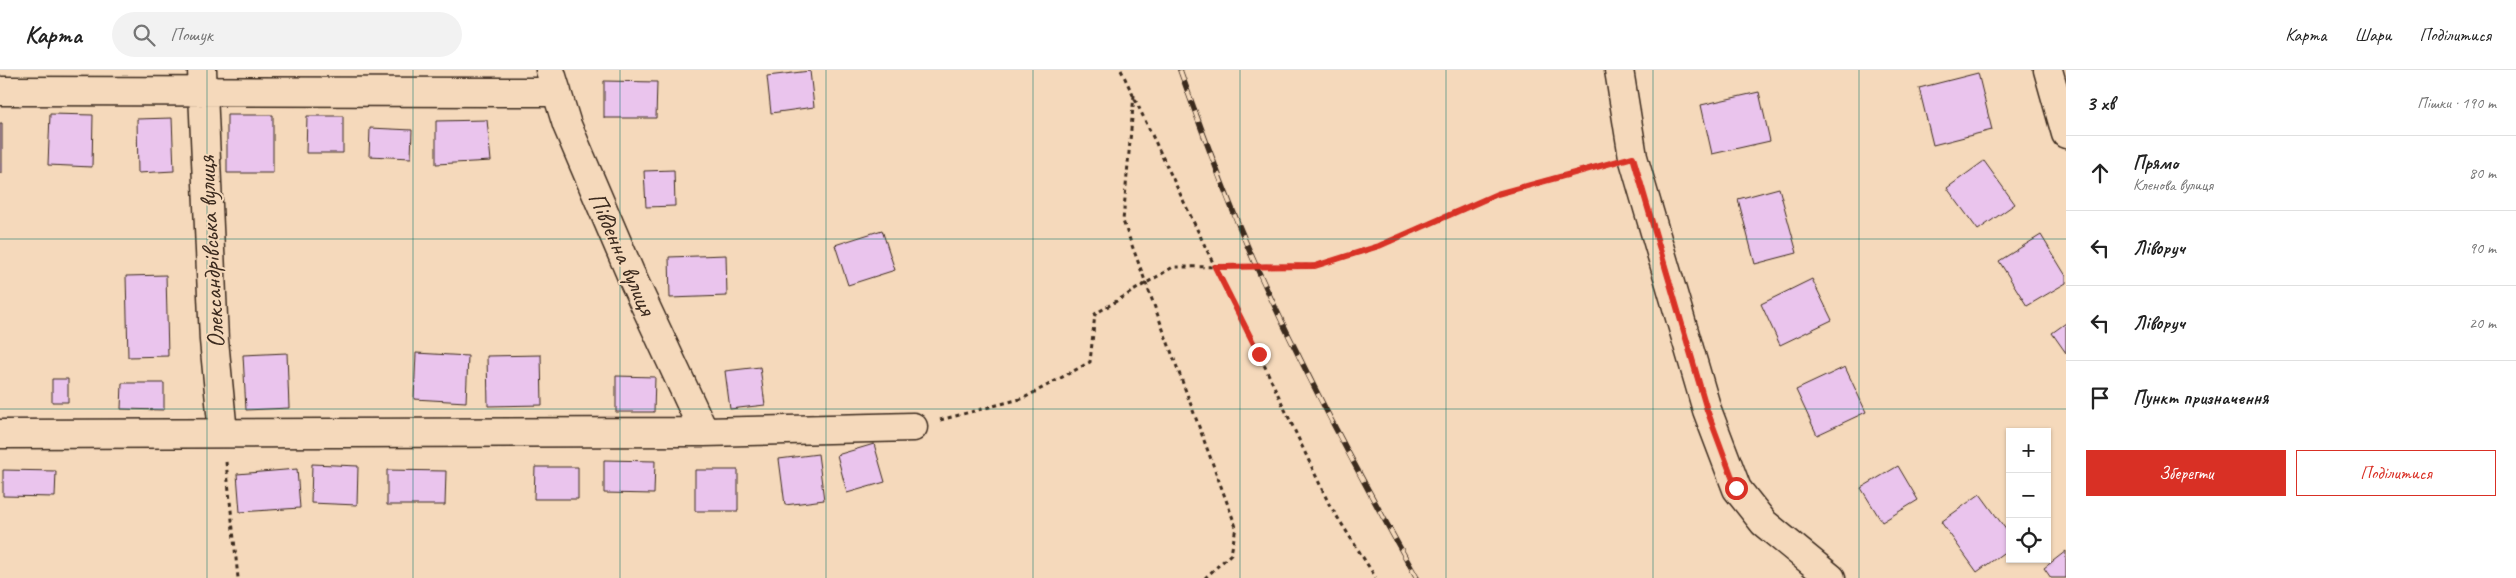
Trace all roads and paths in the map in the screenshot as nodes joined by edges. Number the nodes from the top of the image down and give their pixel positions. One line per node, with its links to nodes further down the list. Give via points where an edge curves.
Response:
1 (1122, 70): 7 (path)
2 (1619, 70): 9 (street)
3 (2048, 70): 8 (street)
4 (202, 81): 5 (street); 6 (street); 14 (street, Олександрівська вулиця, via 214,340)
5 (553, 81): 13 (street, Південна вулиця, via 567,125 631,275)
6 (0, 92)
7 (1134, 94): 10 (path); 11 (path, via 1123,220)
8 (2066, 134)
9 (1633, 157): 10 (path, via 1497,194 1379,246 1315,266); 19 (street, via 1707,410 1736,488 1764,523)
10 (1215, 267): 11 (path, via 1173,267); 18 (path, via 1329,504)
11 (1146, 283): 12 (path, via 1095,314 1090,362 1024,398); 17 (path, via 1236,527 1231,554)
12 (913, 427): 13 (street)
13 (704, 432): 14 (street)
14 (223, 433): 15 (street); 16 (path)
15 (0, 434)
16 (238, 578)
17 (1205, 578)
18 (1376, 578)
19 (1831, 578)

